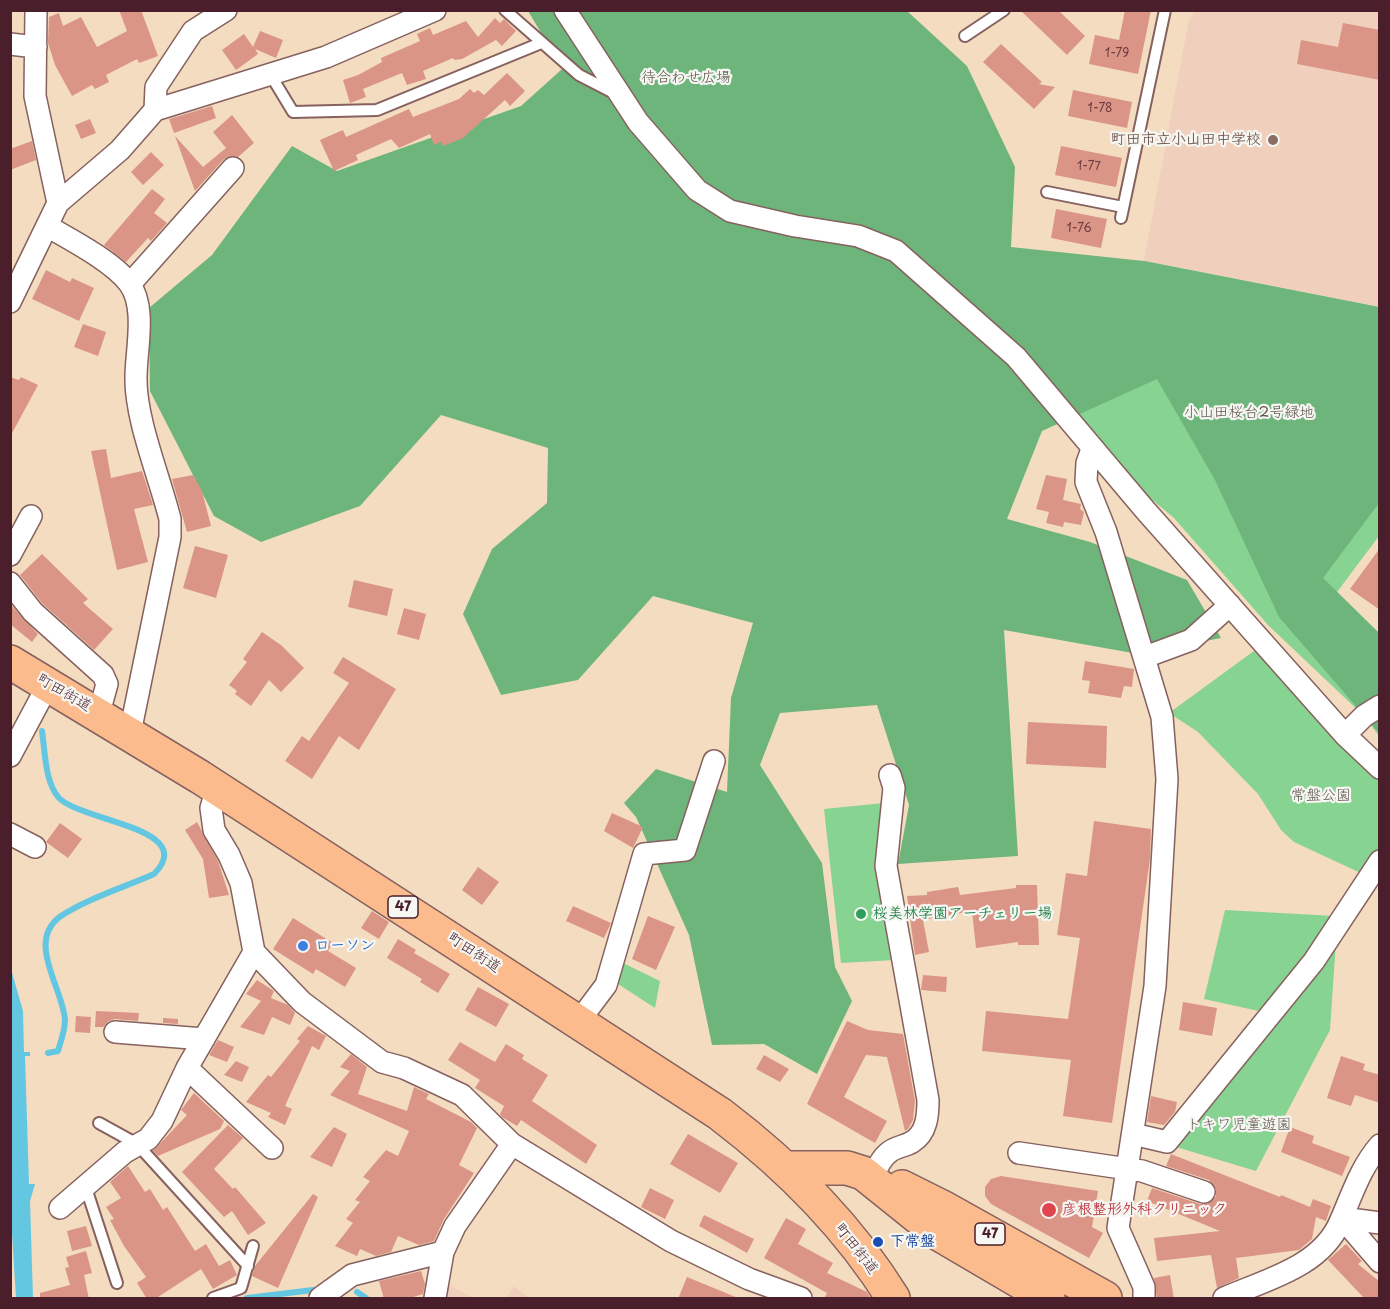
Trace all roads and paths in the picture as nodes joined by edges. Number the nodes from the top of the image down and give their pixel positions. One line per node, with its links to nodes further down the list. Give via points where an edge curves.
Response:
1 (36, 10): 11 (street)
2 (226, 10): 14 (street, via 193,31 156,87)
3 (435, 10): 12 (street, via 398,21 326,57)
4 (505, 10): 9 (lane)
5 (564, 10): 13 (street)
6 (1004, 10): 8 (lane)
7 (1165, 10): 18 (lane)
8 (965, 36)
9 (541, 43): 12 (lane, via 377,110 293,112); 13 (lane, via 579,75)
10 (10, 44): 11 (street)
11 (36, 47): 17 (street, via 35,96)
12 (270, 74): 14 (street)
13 (622, 98): 23 (street, via 686,180 719,205 795,226 858,236 896,251 1016,357)
14 (155, 110): 17 (street, via 120,150)
15 (233, 168): 21 (street)
16 (1047, 192): 18 (lane)
17 (58, 203): 20 (street)
18 (1123, 207): 19 (lane)
19 (1121, 218)
20 (46, 226): 21 (street, via 100,259); 22 (street)
21 (130, 284): 33 (street, via 139,316 136,379 140,411 170,519 170,537)
22 (10, 302)
23 (1092, 449): 27 (street); 28 (street, via 1086,482)
24 (31, 516): 25 (street)
25 (10, 555)
26 (10, 583): 32 (street, via 33,612 103,675 107,684)
27 (1230, 605): 28 (street, via 1191,640); 34 (street)
28 (1145, 657): 49 (street, via 1162,717 1167,779 1155,986)
29 (10, 662): 30 (main road, 町田街道 / 47)
30 (49, 683): 32 (main road, 町田街道 / 47); 35 (street)
31 (1380, 706): 34 (street)
32 (99, 713): 33 (main road, 町田街道 / 47)
33 (130, 733): 39 (main road, 町田街道 / 47)
34 (1345, 735): 37 (street)
35 (10, 756)
36 (714, 761): 44 (street, via 685,850 644,854 606,985)
37 (1380, 768)
38 (890, 775): 57 (street, via 894,788 886,866 928,1100 922,1132 912,1143 885,1156)
39 (217, 788): 43 (street, via 211,808 214,830 241,883); 44 (main road, 町田街道 / 47)
40 (10, 834): 41 (street)
41 (35, 847)
42 (1380, 861): 49 (street, via 1314,961 1167,1142)
43 (254, 952): 46 (street); 51 (street, via 302,1002 382,1062 462,1095)
44 (579, 1021): 55 (main road, 町田街道 / 47, via 720,1114)
45 (115, 1032): 46 (street)
46 (204, 1039): 47 (street)
47 (187, 1068): 50 (street, via 162,1121 148,1139); 53 (street)
48 (99, 1123): 50 (lane)
49 (1133, 1134): 56 (street)
50 (137, 1144): 58 (street); 67 (lane)
51 (512, 1144): 65 (street, via 455,1226); 72 (street, via 701,1257)
52 (1380, 1145): 61 (street, via 1365,1162)
53 (272, 1148)
54 (1019, 1153): 56 (street)
55 (784, 1168): 57 (main road, 47, via 848,1168); 73 (main road, 町田街道 / 47, via 824,1208)
56 (1127, 1169): 59 (street); 76 (street, via 1118,1228 1144,1287)
57 (872, 1178): 63 (main road, 47)
58 (87, 1188): 60 (street); 68 (lane)
59 (1204, 1192)
60 (60, 1208)
61 (1342, 1218): 62 (street); 66 (street); 77 (street, via 1311,1260)
62 (1380, 1223)
63 (956, 1230): 74 (main road, 47); 75 (main road, 47)
64 (253, 1246): 67 (lane)
65 (443, 1252): 70 (street, via 352,1275); 71 (street)
66 (1380, 1262)
67 (248, 1266): 69 (lane, via 241,1288)
68 (117, 1283)
69 (213, 1299)
70 (320, 1299)
71 (435, 1299)
72 (801, 1299)
73 (892, 1299)
74 (1048, 1299)
75 (1105, 1299)
76 (1144, 1299)
77 (1224, 1299)

